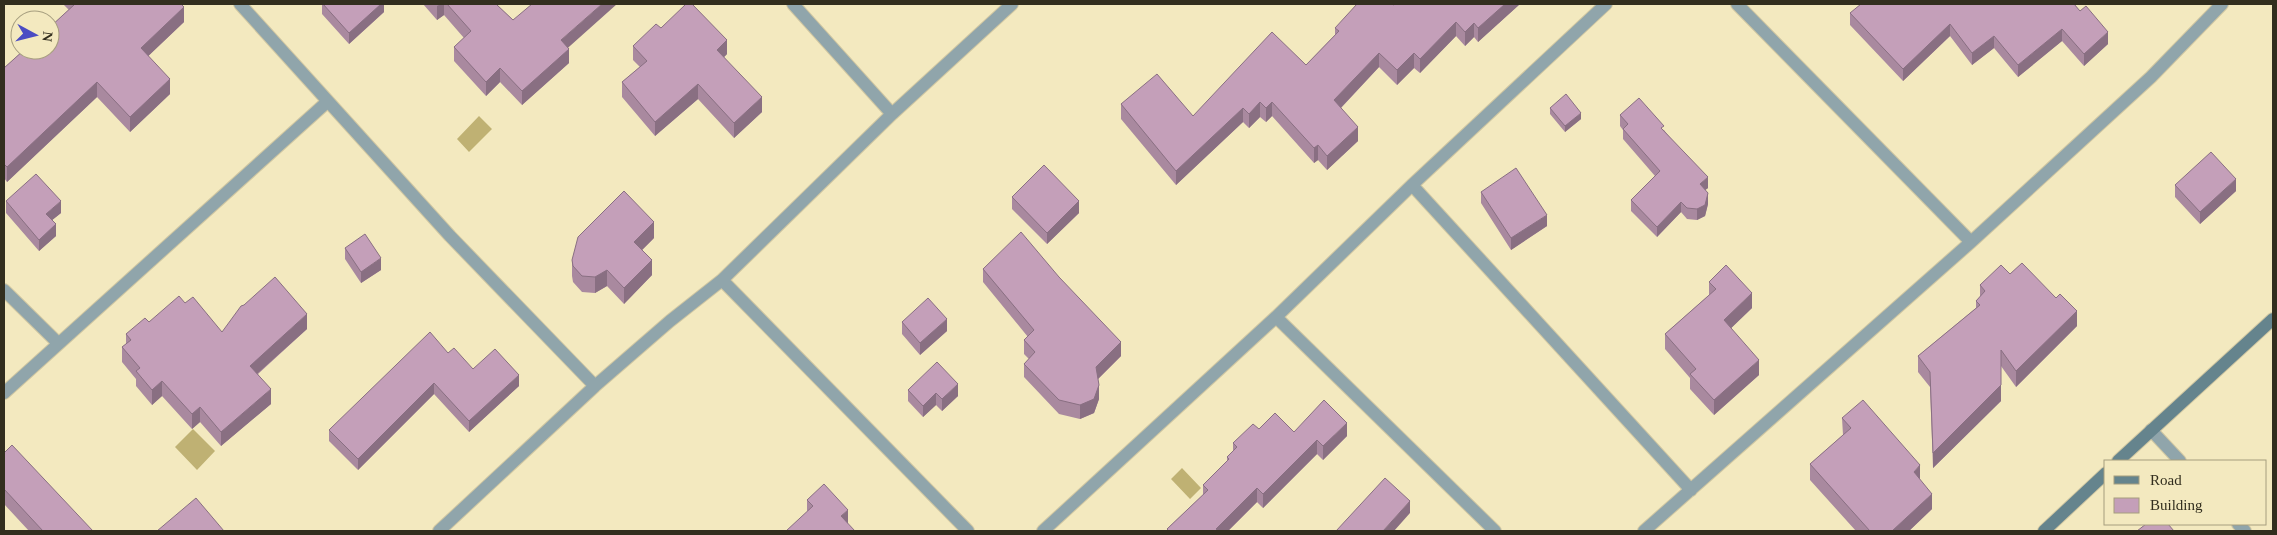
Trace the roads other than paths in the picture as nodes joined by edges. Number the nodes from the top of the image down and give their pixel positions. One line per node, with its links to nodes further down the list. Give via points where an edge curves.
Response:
1 (240, 4): 7 (street)
2 (793, 4): 8 (street)
3 (1012, 4): 8 (street)
4 (1606, 4): 9 (street)
5 (1737, 4): 10 (street)
6 (2222, 4): 10 (street, via 2151,77)
7 (327, 102): 15 (street); 16 (street, via 450,236)
8 (892, 114): 11 (street)
9 (1412, 185): 13 (street); 22 (street)
10 (1971, 242): 22 (street)
11 (722, 280): 16 (street); 24 (street)
12 (4, 290): 15 (street)
13 (1276, 317): 25 (street); 26 (street)
14 (2273, 319): 18 (street)
15 (58, 343): 17 (street)
16 (595, 386): 23 (street)
17 (4, 393)
18 (2151, 430): 19 (street); 20 (street)
19 (2119, 460)
20 (2179, 460)
21 (2104, 475): 28 (street)
22 (1691, 490): 27 (street)
23 (439, 531)
24 (968, 531)
25 (1043, 531)
26 (1495, 531)
27 (1644, 531)
28 (2044, 531)

